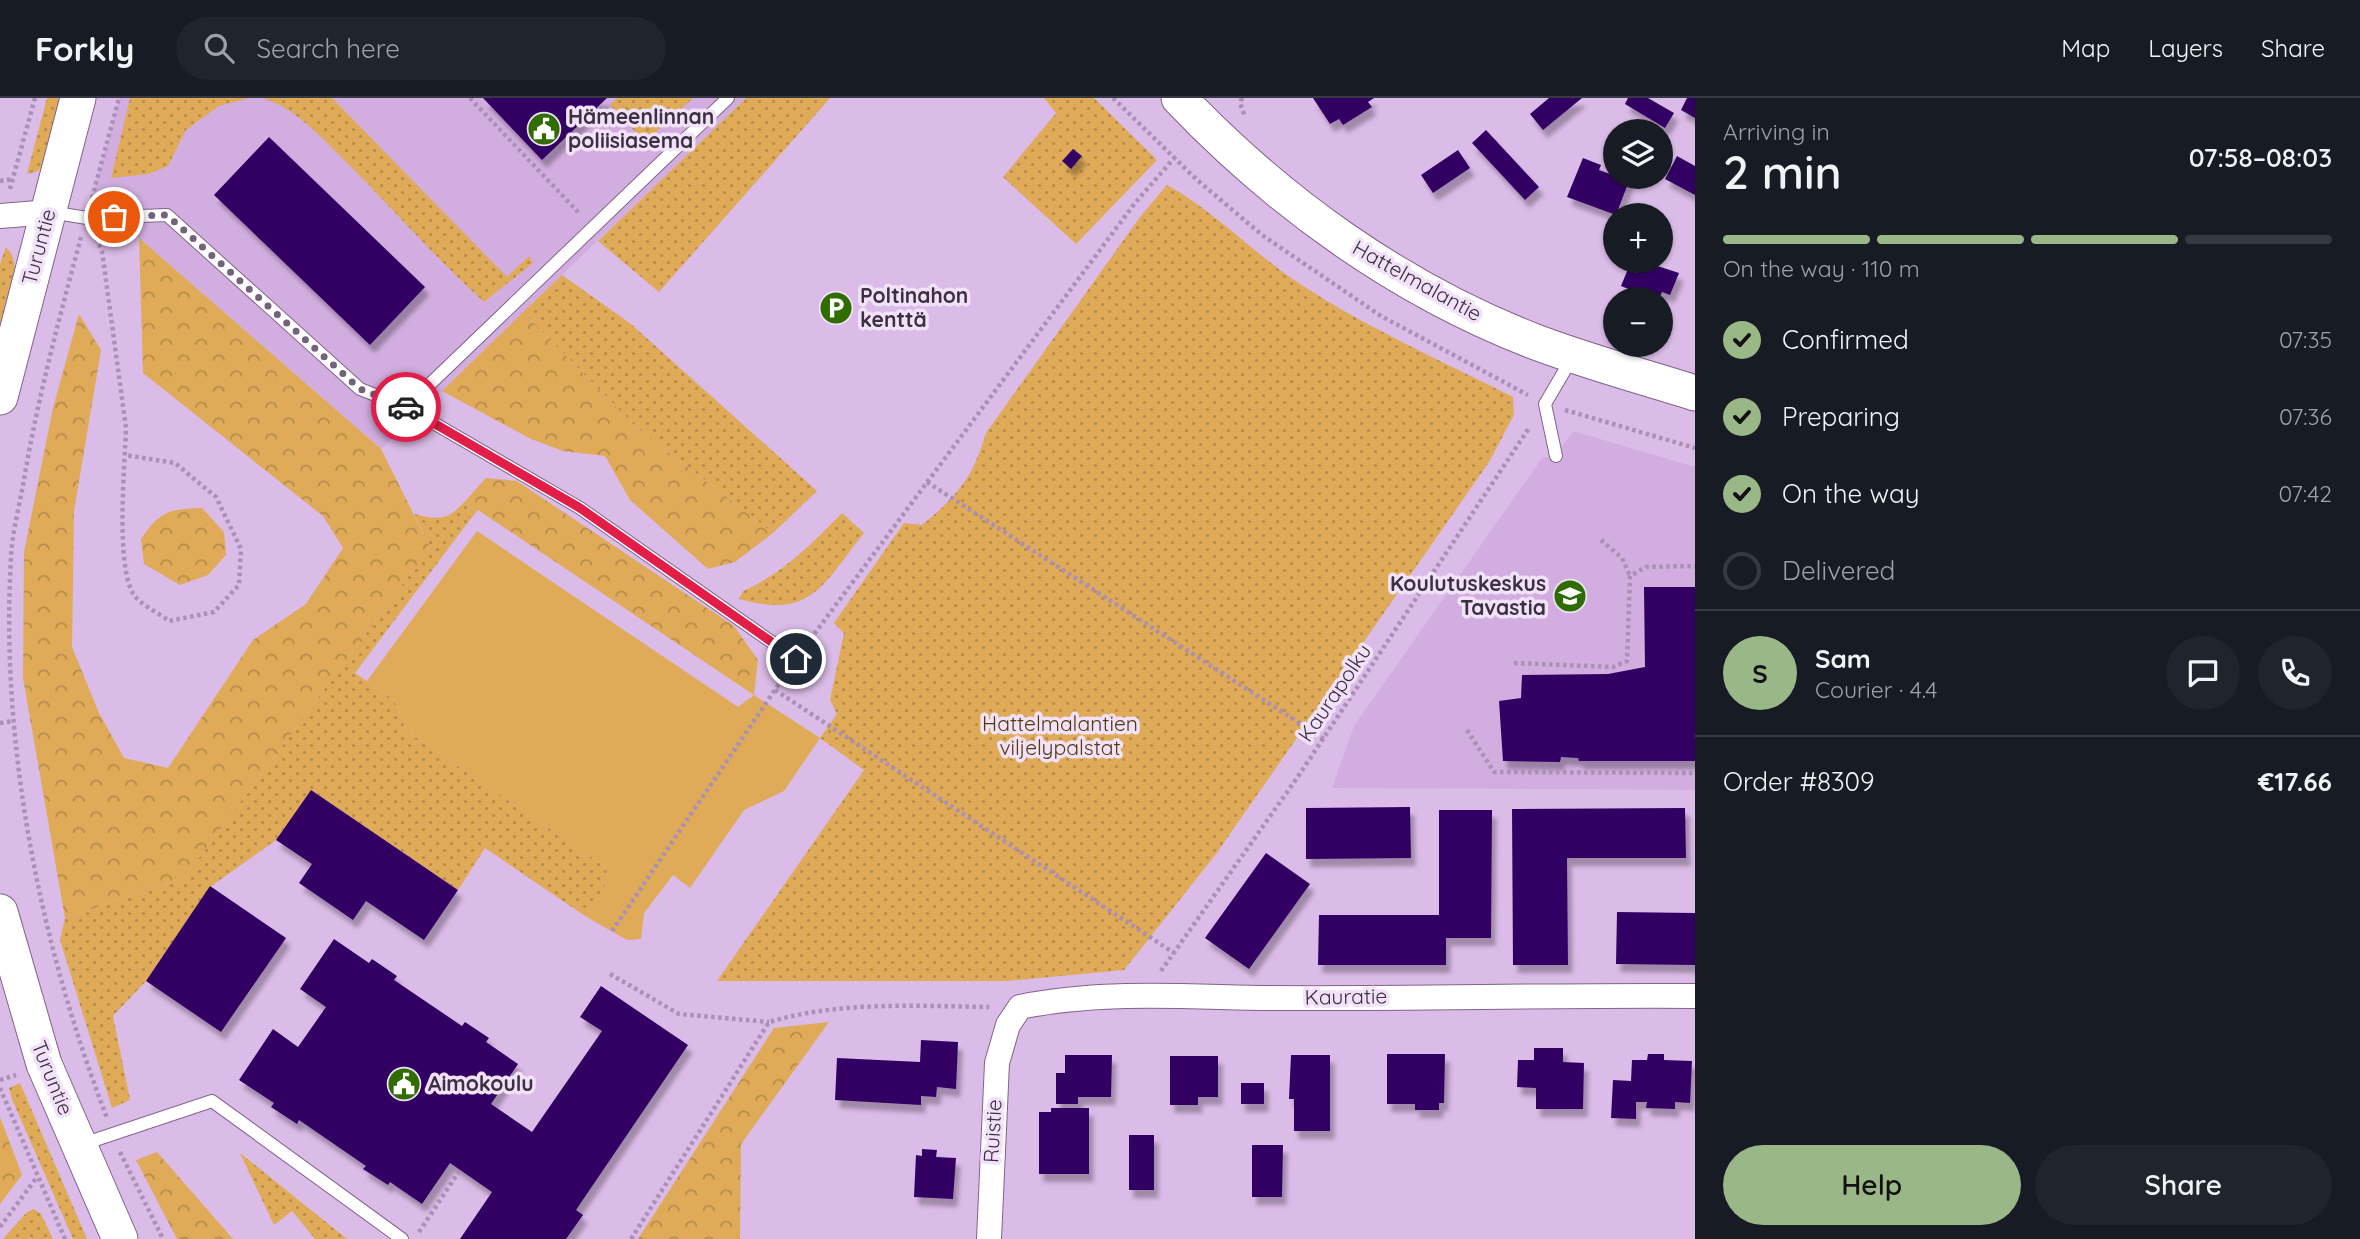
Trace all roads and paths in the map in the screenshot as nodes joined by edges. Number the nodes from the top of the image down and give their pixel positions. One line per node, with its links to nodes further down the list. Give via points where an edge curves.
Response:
1 (35, 98): 8 (path)
2 (78, 98): 10 (main road, Turuntie)
3 (119, 98): 12 (path)
4 (470, 98): 13 (path)
5 (728, 98): 18 (lane)
6 (1182, 99): 14 (main road, Hattelmalantie, via 1236,155 1358,249 1466,311)
7 (1175, 157): 21 (path)
8 (13, 179): 9 (path); 11 (path)
9 (0, 181)
10 (50, 212): 11 (street); 12 (lane); 16 (main road, Turuntie)
11 (0, 216)
12 (87, 218): 18 (lane, via 167,215 360,389); 19 (path, via 102,251 126,428); 26 (path, via 37,402 11,555)
13 (584, 218)
14 (1574, 355): 15 (main road, Hattelmalantie); 17 (lane)
15 (1695, 393)
16 (0, 397)
17 (1545, 404): 20 (lane); 33 (path, Kaurapolku)
18 (406, 407): 27 (lane, via 580,508)
19 (125, 455): 19 (path, via 124,562 134,595 169,621 214,612 239,585 241,548 216,497 175,463)
20 (1556, 456)
21 (927, 482): 27 (path); 33 (path)
22 (1601, 540): 24 (path, via 1622,558)
23 (1695, 566): 24 (path, via 1646,567)
24 (1630, 576): 28 (path, via 1627,661 1613,667)
25 (0, 601): 26 (path)
26 (9, 602): 30 (path, via 8,678)
27 (796, 659): 29 (path)
28 (1514, 663)
29 (775, 690): 36 (path); 37 (path)
30 (13, 721): 31 (path); 44 (path, via 48,938 80,1048)
31 (0, 723)
32 (1466, 730): 34 (path, via 1494,772)
33 (1324, 739): 37 (path, Kaurapolku)
34 (1695, 773)
35 (0, 912): 45 (main road, Turuntie, via 33,1030)
36 (612, 932)
37 (1174, 953): 39 (path, Kaurapolku)
38 (610, 974): 42 (path, via 679,1014)
39 (1145, 995): 40 (street, Kauratie); 41 (street, Kauratie, via 1046,1001)
40 (1695, 996)
41 (1014, 1016): 42 (path, via 891,1006 809,1010); 55 (street, Ruistie, via 997,1063)
42 (769, 1022): 54 (path)
43 (0, 1088): 47 (path)
44 (113, 1135): 45 (lane); 51 (path); 52 (lane, via 212,1101)
45 (79, 1145): 50 (main road, Turuntie)
46 (460, 1170): 53 (path)
47 (37, 1177): 48 (path); 49 (path)
48 (0, 1227)
49 (65, 1239)
50 (120, 1239)
51 (163, 1239)
52 (402, 1239)
53 (415, 1239)
54 (631, 1239)
55 (989, 1239)

